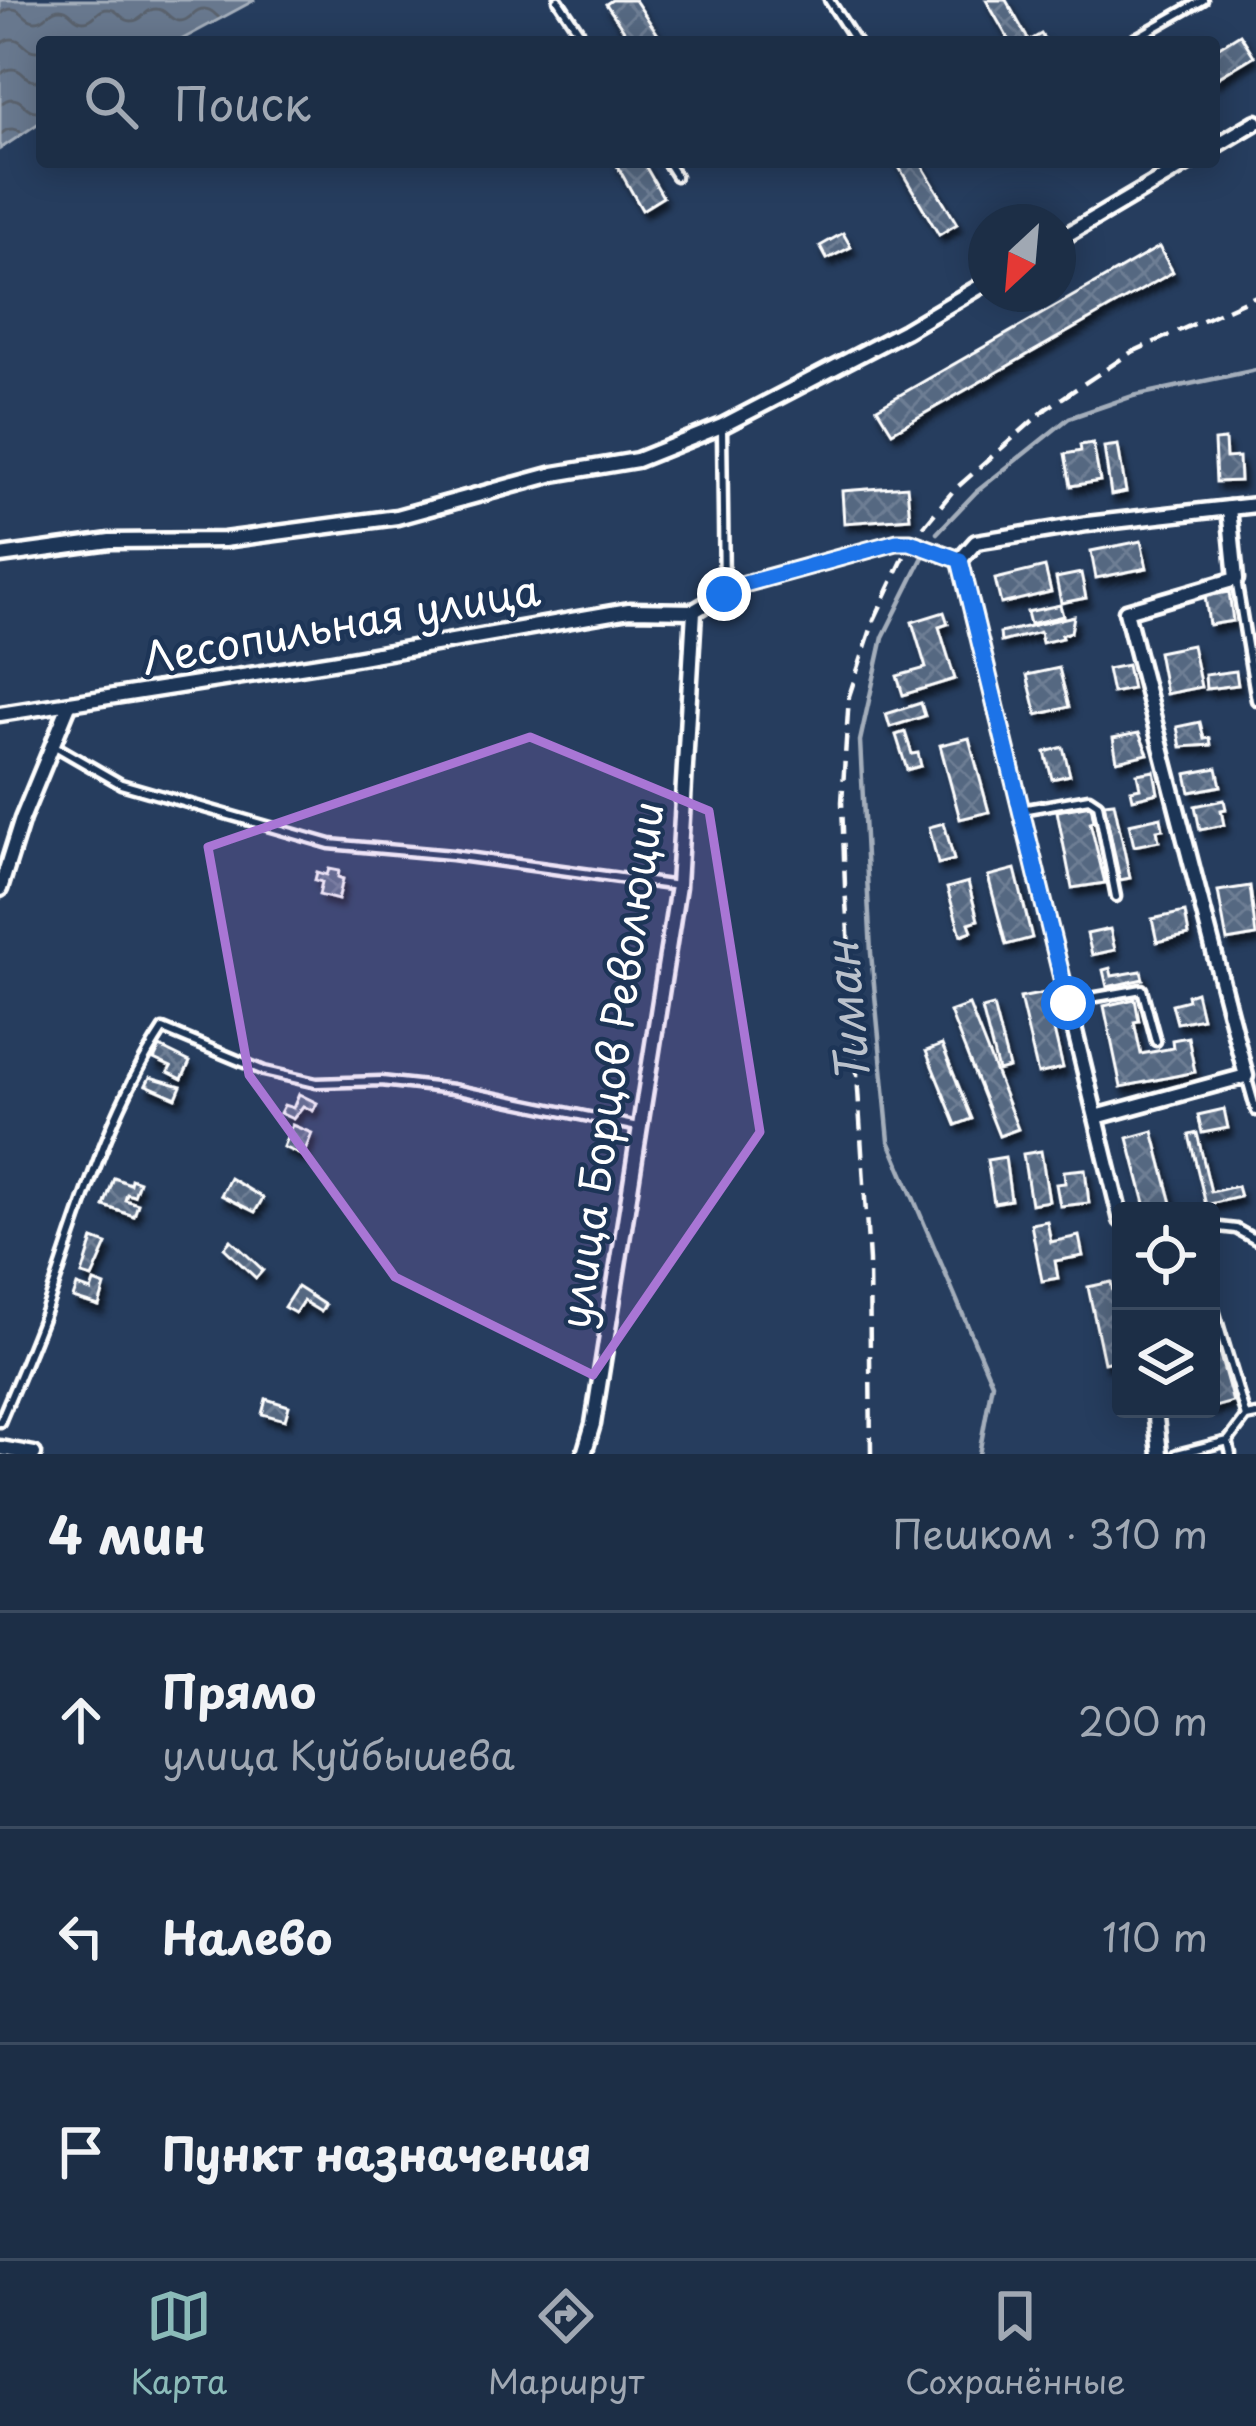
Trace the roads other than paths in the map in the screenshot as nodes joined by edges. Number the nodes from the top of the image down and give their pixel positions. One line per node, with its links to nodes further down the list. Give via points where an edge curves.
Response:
1 (558, 0): 4 (lane)
2 (829, 0): 5 (lane)
3 (1203, 0): 6 (lane)
4 (582, 36)
5 (852, 36)
6 (1140, 36)
7 (1256, 122): 8 (street)
8 (1220, 143)
9 (671, 168): 11 (lane)
10 (1180, 168): 12 (street)
11 (676, 176)
12 (1076, 229)
13 (968, 294): 14 (street)
14 (722, 426): 17 (street, via 637,460 397,517); 20 (lane)
15 (1256, 505): 16 (street)
16 (1229, 508): 18 (street, via 976,542); 19 (street)
17 (0, 556)
18 (960, 560): 20 (street, via 897,542); 26 (street)
19 (1236, 579): 22 (lane); 32 (street, via 1126,611)
20 (724, 594): 21 (street)
21 (694, 611): 23 (street, Лесопильная улица, via 629,610); 27 (street, улица Борцов Революции)
22 (1256, 700)
23 (69, 705): 24 (street, Лесопильная улица); 25 (street)
24 (0, 714)
25 (51, 744): 27 (lane, via 122,784 330,844); 28 (street)
26 (1021, 810): 29 (lane, via 1089,798 1098,804); 30 (street)
27 (678, 886): 35 (street, улица Борцов Революции)
28 (0, 889)
29 (1116, 897)
30 (1068, 1003): 31 (lane, via 1142,989); 34 (street)
31 (1156, 1041)
32 (1246, 1076): 33 (lane); 34 (street)
33 (1256, 1111)
34 (1096, 1117): 36 (street)
35 (641, 1128): 43 (lane, via 452,1089 316,1083 163,1029 90,1181); 47 (street, улица Борцов Революции)
36 (1117, 1202)
37 (1220, 1227): 38 (lane)
38 (1256, 1240)
39 (1214, 1310): 42 (lane)
40 (1256, 1415): 42 (lane)
41 (1156, 1418): 48 (street)
42 (1246, 1418): 44 (lane)
43 (0, 1422)
44 (1228, 1441): 49 (lane); 50 (lane)
45 (0, 1448): 46 (street)
46 (34, 1454)
47 (584, 1454)
48 (1160, 1454)
49 (1177, 1454)
50 (1231, 1454)

